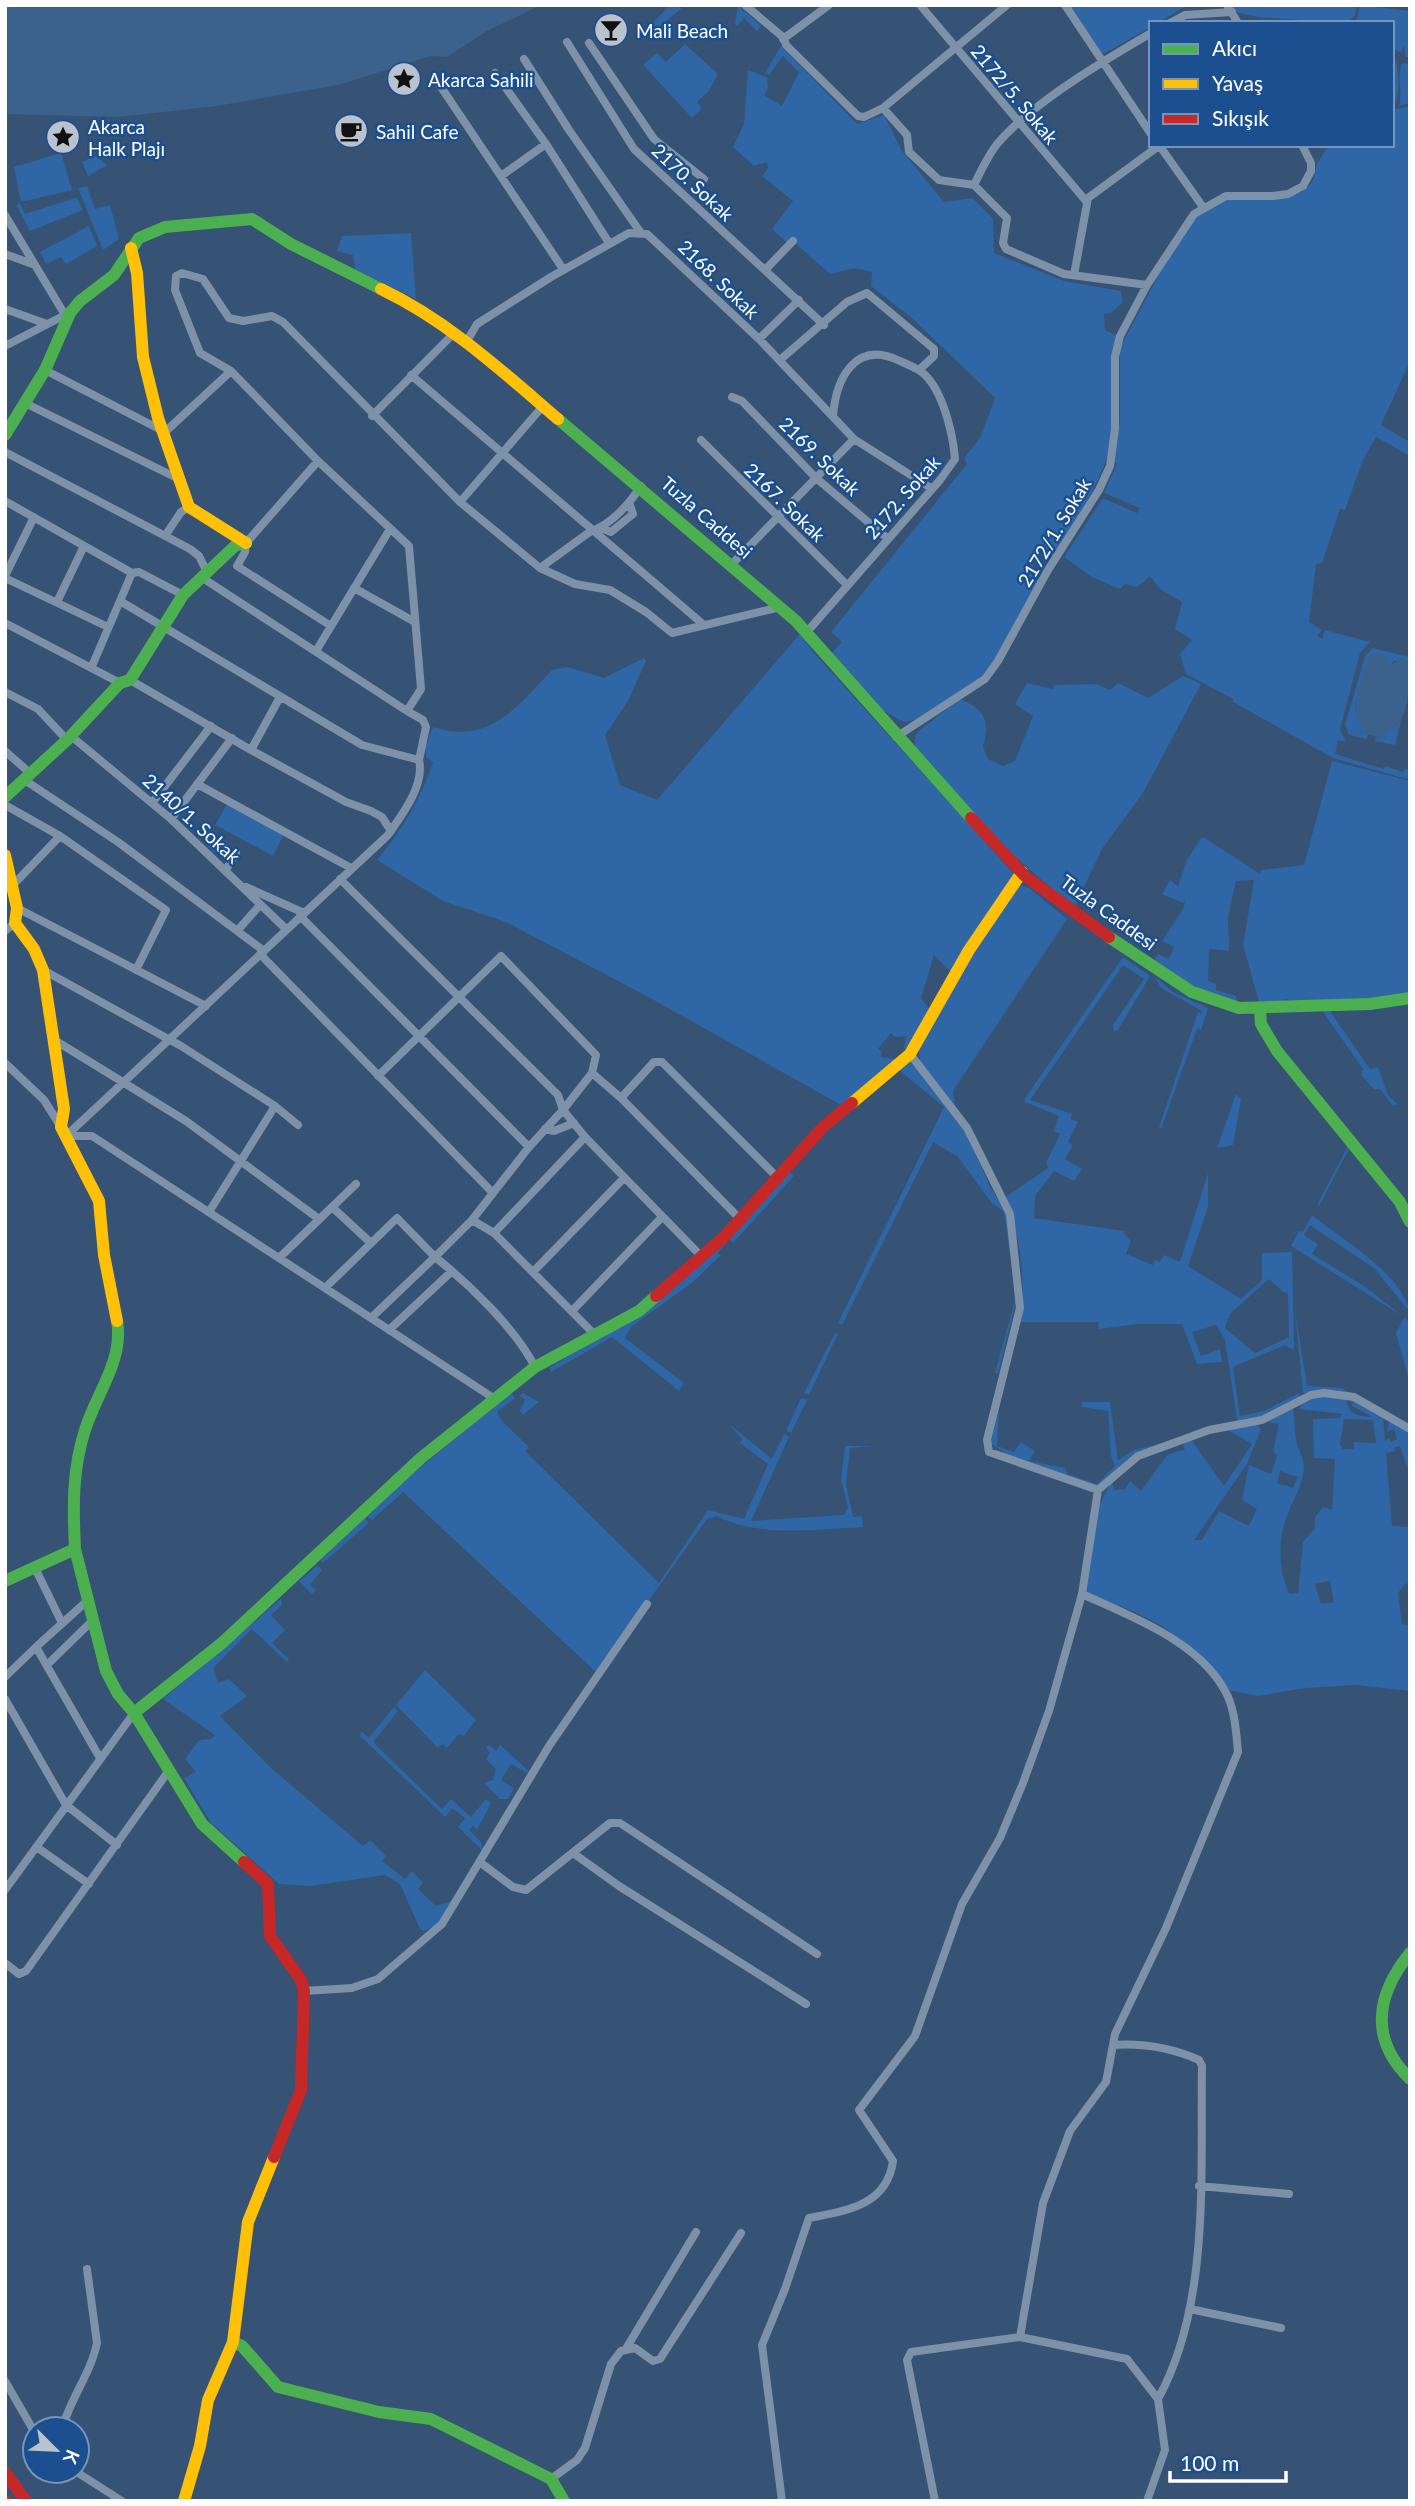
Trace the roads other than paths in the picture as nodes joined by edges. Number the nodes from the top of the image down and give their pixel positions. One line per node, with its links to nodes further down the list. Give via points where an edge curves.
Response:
1 (744, 5): 9 (street)
2 (829, 5): 9 (street)
3 (920, 5): 12 (street, 2172/5. Sokak)
4 (1007, 5): 12 (street)
5 (1065, 5): 14 (street)
6 (1230, 9): 7 (street, via 1185,15)
7 (1174, 21)
8 (1149, 34): 14 (street)
9 (783, 38): 17 (street, via 858,116)
10 (567, 42): 37 (street, 2170. Sokak, via 634,149)
11 (589, 43): 25 (street, via 654,139)
12 (955, 47): 17 (street); 18 (street, 2172/5. Sokak)
13 (524, 59): 30 (street, 2168. Sokak)
14 (1101, 61): 18 (street); 19 (street)
15 (495, 72): 20 (street)
16 (439, 84): 24 (street)
17 (883, 108): 26 (street, via 907,135 909,152 939,180)
18 (1019, 124): 26 (street, via 999,142); 27 (street, 2172/5. Sokak)
19 (1149, 131)
20 (546, 144): 24 (street); 32 (street)
21 (1158, 147): 27 (street)
22 (1160, 147): 28 (street)
23 (1303, 147): 28 (street, via 1311,163 1303,186 1288,194 1226,197)
24 (501, 176): 36 (street)
25 (704, 179)
26 (974, 185): 38 (street, via 1007,218 1004,247)
27 (1086, 201): 38 (street)
28 (1203, 207): 39 (street, 2172/1. Sokak)
29 (5, 215): 35 (street)
30 (642, 233): 32 (street, via 629,233); 46 (street, 2168. Sokak, via 654,238)
31 (793, 241): 37 (street)
32 (609, 243): 36 (street)
33 (131, 248): 42 (street, Tuzla Caddesi, via 114,275); 45 (street, Tuzla Caddesi, via 139,238 165,227 252,219 273,235 415,306); 59 (street, via 141,346)
34 (5, 254): 35 (street)
35 (35, 265): 42 (street)
36 (563, 269): 47 (street, via 477,324)
37 (765, 270): 40 (street, 2170. Sokak)
38 (1074, 275): 39 (street)
39 (1147, 285): 106 (street, 2172/1. Sokak, via 1119,336 1115,429 1110,466 1099,490 985,679)
40 (799, 300): 44 (street, 2170. Sokak); 46 (street)
41 (5, 309): 43 (street)
42 (67, 314): 43 (street); 50 (street, Tuzla Caddesi)
43 (47, 324): 48 (street)
44 (824, 325): 49 (street); 51 (street, via 856,296 871,295 934,349 934,356)
45 (455, 332): 47 (street, Tuzla Caddesi); 53 (street)
46 (760, 339): 49 (street, 2168. Sokak)
47 (467, 341): 56 (street, Tuzla Caddesi)
48 (5, 346)
49 (780, 360): 58 (street, 2168. Sokak)
50 (45, 370): 55 (street, Tuzla Caddesi); 59 (street)
51 (919, 370): 58 (street, via 889,357 859,359 838,383); 69 (street, 2172. Sokak, via 942,405 954,452 953,465)
52 (231, 371): 57 (street, via 201,353 175,290 176,276 182,273 203,279 222,312 235,321 272,316 282,322); 59 (street); 65 (street)
53 (411, 375): 57 (street); 64 (street)
54 (732, 397): 66 (street, 2169. Sokak, via 742,401)
55 (27, 404): 60 (street, Tuzla Caddesi); 67 (street)
56 (543, 406): 64 (street); 68 (street, Tuzla Caddesi)
57 (372, 416): 71 (street)
58 (832, 416): 61 (street, 2168. Sokak)
59 (165, 432): 67 (street)
60 (5, 435)
61 (854, 439): 66 (street); 69 (street, 2168. Sokak)
62 (701, 440): 74 (street, 2167. Sokak)
63 (5, 452): 77 (street)
64 (502, 453): 71 (street); 76 (street)
65 (318, 461): 75 (street); 79 (street)
66 (816, 478): 74 (street); 78 (street, 2169. Sokak)
67 (179, 479): 72 (street)
68 (641, 486): 76 (street, via 601,528); 81 (street, Tuzla Caddesi)
69 (931, 488): 78 (street, 2172. Sokak)
70 (5, 501): 73 (street)
71 (460, 502): 82 (street)
72 (189, 507): 77 (street); 79 (street)
73 (34, 517): 80 (street); 85 (street)
74 (779, 517): 81 (street); 86 (street, 2167. Sokak)
75 (390, 529): 87 (street); 92 (street, via 409,546)
76 (591, 531): 82 (street); 94 (street)
77 (165, 536): 84 (street, via 199,556)
78 (887, 538): 86 (street, 2172. Sokak)
79 (246, 543): 84 (street, via 236,545); 95 (street, via 237,566)
80 (84, 546): 83 (street); 90 (street)
81 (732, 564): 91 (street, Tuzla Caddesi)
82 (540, 568): 94 (street, via 575,584 610,590 671,634)
83 (132, 573): 88 (street, via 139,572); 89 (street)
84 (204, 574): 88 (street); 99 (street)
85 (5, 577): 90 (street)
86 (847, 585): 98 (street, 2172. Sokak)
87 (354, 588): 92 (street); 95 (street)
88 (183, 595): 97 (street)
89 (120, 600): 96 (street); 97 (street)
90 (57, 603): 96 (street)
91 (780, 607): 94 (street); 98 (street, Tuzla Caddesi)
92 (415, 622): 104 (street, via 421,689)
93 (5, 623): 100 (street)
94 (704, 625)
95 (331, 626): 99 (street)
96 (108, 627): 100 (street)
97 (165, 627): 101 (street); 103 (street)
98 (806, 633): 106 (street, Tuzla Caddesi)
99 (316, 651): 104 (street)
100 (92, 666): 101 (street)
101 (125, 681): 105 (street); 107 (street)
102 (5, 692): 107 (street, 2140/1. Sokak, via 38,709)
103 (280, 697): 109 (street); 111 (street, via 362,745)
104 (407, 711): 111 (street, via 426,727)
105 (211, 726): 108 (street); 115 (street)
106 (896, 737): 124 (street, Tuzla Caddesi)
107 (69, 738): 112 (street); 115 (street, 2140/1. Sokak)
108 (232, 738): 109 (street); 113 (street)
109 (251, 750): 118 (street, via 382,817)
110 (5, 751): 112 (street)
111 (419, 760): 118 (street, via 419,782)
112 (28, 777): 114 (street); 133 (street)
113 (197, 784): 117 (street); 122 (street)
114 (5, 797)
115 (152, 803): 117 (street, 2140/1. Sokak)
116 (5, 805): 119 (street)
117 (171, 819): 123 (street, 2140/1. Sokak)
118 (391, 831): 122 (street)
119 (60, 836): 126 (street); 136 (street, via 166,910)
120 (236, 853): 123 (street)
121 (5, 856): 126 (street)
122 (351, 868): 125 (street)
123 (226, 870): 127 (street, 2140/1. Sokak)
124 (1022, 872): 140 (street, Tuzla Caddesi, via 1192,992 1239,1009); 144 (street, via 969,950)
125 (340, 879): 130 (street); 137 (street)
126 (13, 885): 129 (street)
127 (242, 885): 128 (street, 2140/1. Sokak); 130 (street)
128 (260, 905): 132 (street, 2140/1. Sokak); 133 (street)
129 (17, 908): 131 (street); 136 (street)
130 (302, 914): 132 (street); 141 (street)
131 (10, 927): 135 (street, via 34,949)
132 (286, 929): 134 (street)
133 (238, 930): 134 (street)
134 (262, 953): 139 (street); 147 (street)
135 (43, 970): 142 (street); 143 (street)
136 (136, 970): 139 (street)
137 (459, 997): 141 (street); 146 (street, via 501,956 596,1055); 151 (street, via 558,1095)
138 (1410, 998): 140 (street, Tuzla Caddesi)
139 (206, 1006): 142 (street)
140 (1259, 1010): 169 (street, via 1261,1024 1277,1051 1400,1202)
141 (419, 1036): 147 (street); 157 (street)
142 (170, 1039): 148 (street); 150 (street)
143 (56, 1041): 148 (street); 155 (street)
144 (911, 1054): 160 (street, via 824,1127); 185 (street, via 967,1128 1013,1229 1020,1308 987,1440 989,1452)
145 (5, 1063): 155 (street, via 44,1100)
146 (592, 1073): 149 (street); 151 (street)
147 (378, 1076): 162 (street)
148 (126, 1083): 155 (street); 158 (street)
149 (621, 1098): 160 (street, via 654,1062 662,1062); 168 (street)
150 (275, 1106): 153 (street); 158 (street)
151 (563, 1110): 152 (street); 154 (street)
152 (574, 1123): 154 (street, via 554,1131); 156 (street)
153 (298, 1125)
154 (545, 1129): 157 (street)
155 (63, 1131): 164 (street, via 92,1136); 186 (street, via 99,1201 118,1328 117,1353 85,1429 75,1470)
156 (584, 1137): 159 (street); 170 (street)
157 (529, 1147): 162 (street)
158 (240, 1159): 164 (street); 166 (street)
159 (624, 1178): 165 (street); 176 (street)
160 (778, 1178): 168 (street)
161 (356, 1184): 163 (street)
162 (492, 1192): 167 (street)
163 (332, 1207): 166 (street); 171 (street)
164 (209, 1212): 174 (street)
165 (662, 1217): 172 (street); 178 (street)
166 (319, 1219): 174 (street)
167 (472, 1220): 170 (street); 173 (street)
168 (741, 1220): 172 (street)
169 (1410, 1222)
170 (494, 1233): 176 (street)
171 (371, 1243): 173 (street, via 397,1218); 177 (street)
172 (702, 1256): 181 (street, via 639,1311)
173 (435, 1257): 175 (street); 179 (street)
174 (279, 1258): 177 (street)
175 (452, 1271): 180 (street); 182 (street, via 518,1340)
176 (533, 1272): 178 (street)
177 (325, 1288): 179 (street)
178 (573, 1310): 181 (street)
179 (371, 1318): 180 (street)
180 (389, 1330): 183 (street)
181 (596, 1336): 182 (street)
182 (535, 1367): 183 (street)
183 (495, 1399): 198 (street, via 421,1458 222,1643)
184 (1410, 1429): 185 (street, via 1354,1397 1324,1392 1262,1420 1209,1430 1138,1456)
185 (1098, 1490): 189 (street)
186 (75, 1549): 187 (street); 190 (street)
187 (35, 1568): 188 (street); 193 (street)
188 (5, 1581)
189 (1082, 1594): 213 (street, via 1157,1627 1203,1664 1224,1689 1236,1722 1238,1752); 236 (street, via 1049,1712 1023,1783 1000,1838 962,1905 915,2036 859,2110 893,2161 891,2178 860,2208 808,2218 762,2345)
190 (88, 1601): 192 (street); 193 (street)
191 (647, 1604): 205 (street, via 548,1746)
192 (92, 1621): 195 (street); 198 (street, via 106,1671)
193 (62, 1622): 194 (street)
194 (36, 1647): 195 (street); 196 (street)
195 (47, 1665): 199 (street)
196 (5, 1677)
197 (5, 1699): 201 (street)
198 (134, 1713): 199 (street); 200 (street)
199 (100, 1758): 201 (street)
200 (170, 1769): 202 (street); 211 (street, via 202,1824 268,1884 270,1936)
201 (66, 1805): 202 (street); 203 (street)
202 (117, 1845): 206 (street)
203 (38, 1848): 206 (street); 207 (street)
204 (573, 1853): 205 (street, via 520,1891); 209 (street, via 610,1823 620,1823); 212 (street)
205 (481, 1863): 211 (street, via 442,1924 386,1974 352,1988)
206 (89, 1884): 210 (street, via 26,1971 19,1974)
207 (5, 1890)
208 (1410, 1953): 214 (street, via 1397,1966 1387,1989 1380,2032 1384,2047)
209 (817, 1954)
210 (5, 1964)
211 (304, 1991): 223 (street, via 301,2090 248,2222)
212 (806, 2004)
213 (1113, 2045): 215 (street, via 1135,2043 1199,2060); 222 (street, via 1105,2082 1070,2131 1043,2203)
214 (1410, 2079)
215 (1199, 2186): 216 (street); 220 (street, via 1196,2275)
216 (1289, 2194)
217 (696, 2232): 224 (street)
218 (741, 2232): 224 (street, via 660,2359 653,2361)
219 (87, 2269): 228 (street, via 97,2343)
220 (1190, 2309): 221 (street); 226 (street)
221 (1281, 2328)
222 (1020, 2337): 226 (street, via 1127,2359); 237 (street, via 911,2352 907,2360)
223 (233, 2342): 230 (street, via 242,2346 278,2387 379,2412 430,2419); 234 (street, via 208,2400)
224 (627, 2347): 230 (street, via 611,2364 585,2448)
225 (5, 2381): 227 (street)
226 (1158, 2399): 238 (street, via 1166,2450)
227 (25, 2415)
228 (66, 2415)
229 (5, 2472): 232 (street)
230 (551, 2479): 235 (street)
231 (91, 2481): 233 (street)
232 (26, 2501)
233 (122, 2501)
234 (184, 2501)
235 (564, 2501)
236 (782, 2501)
237 (935, 2501)
238 (1147, 2501)

